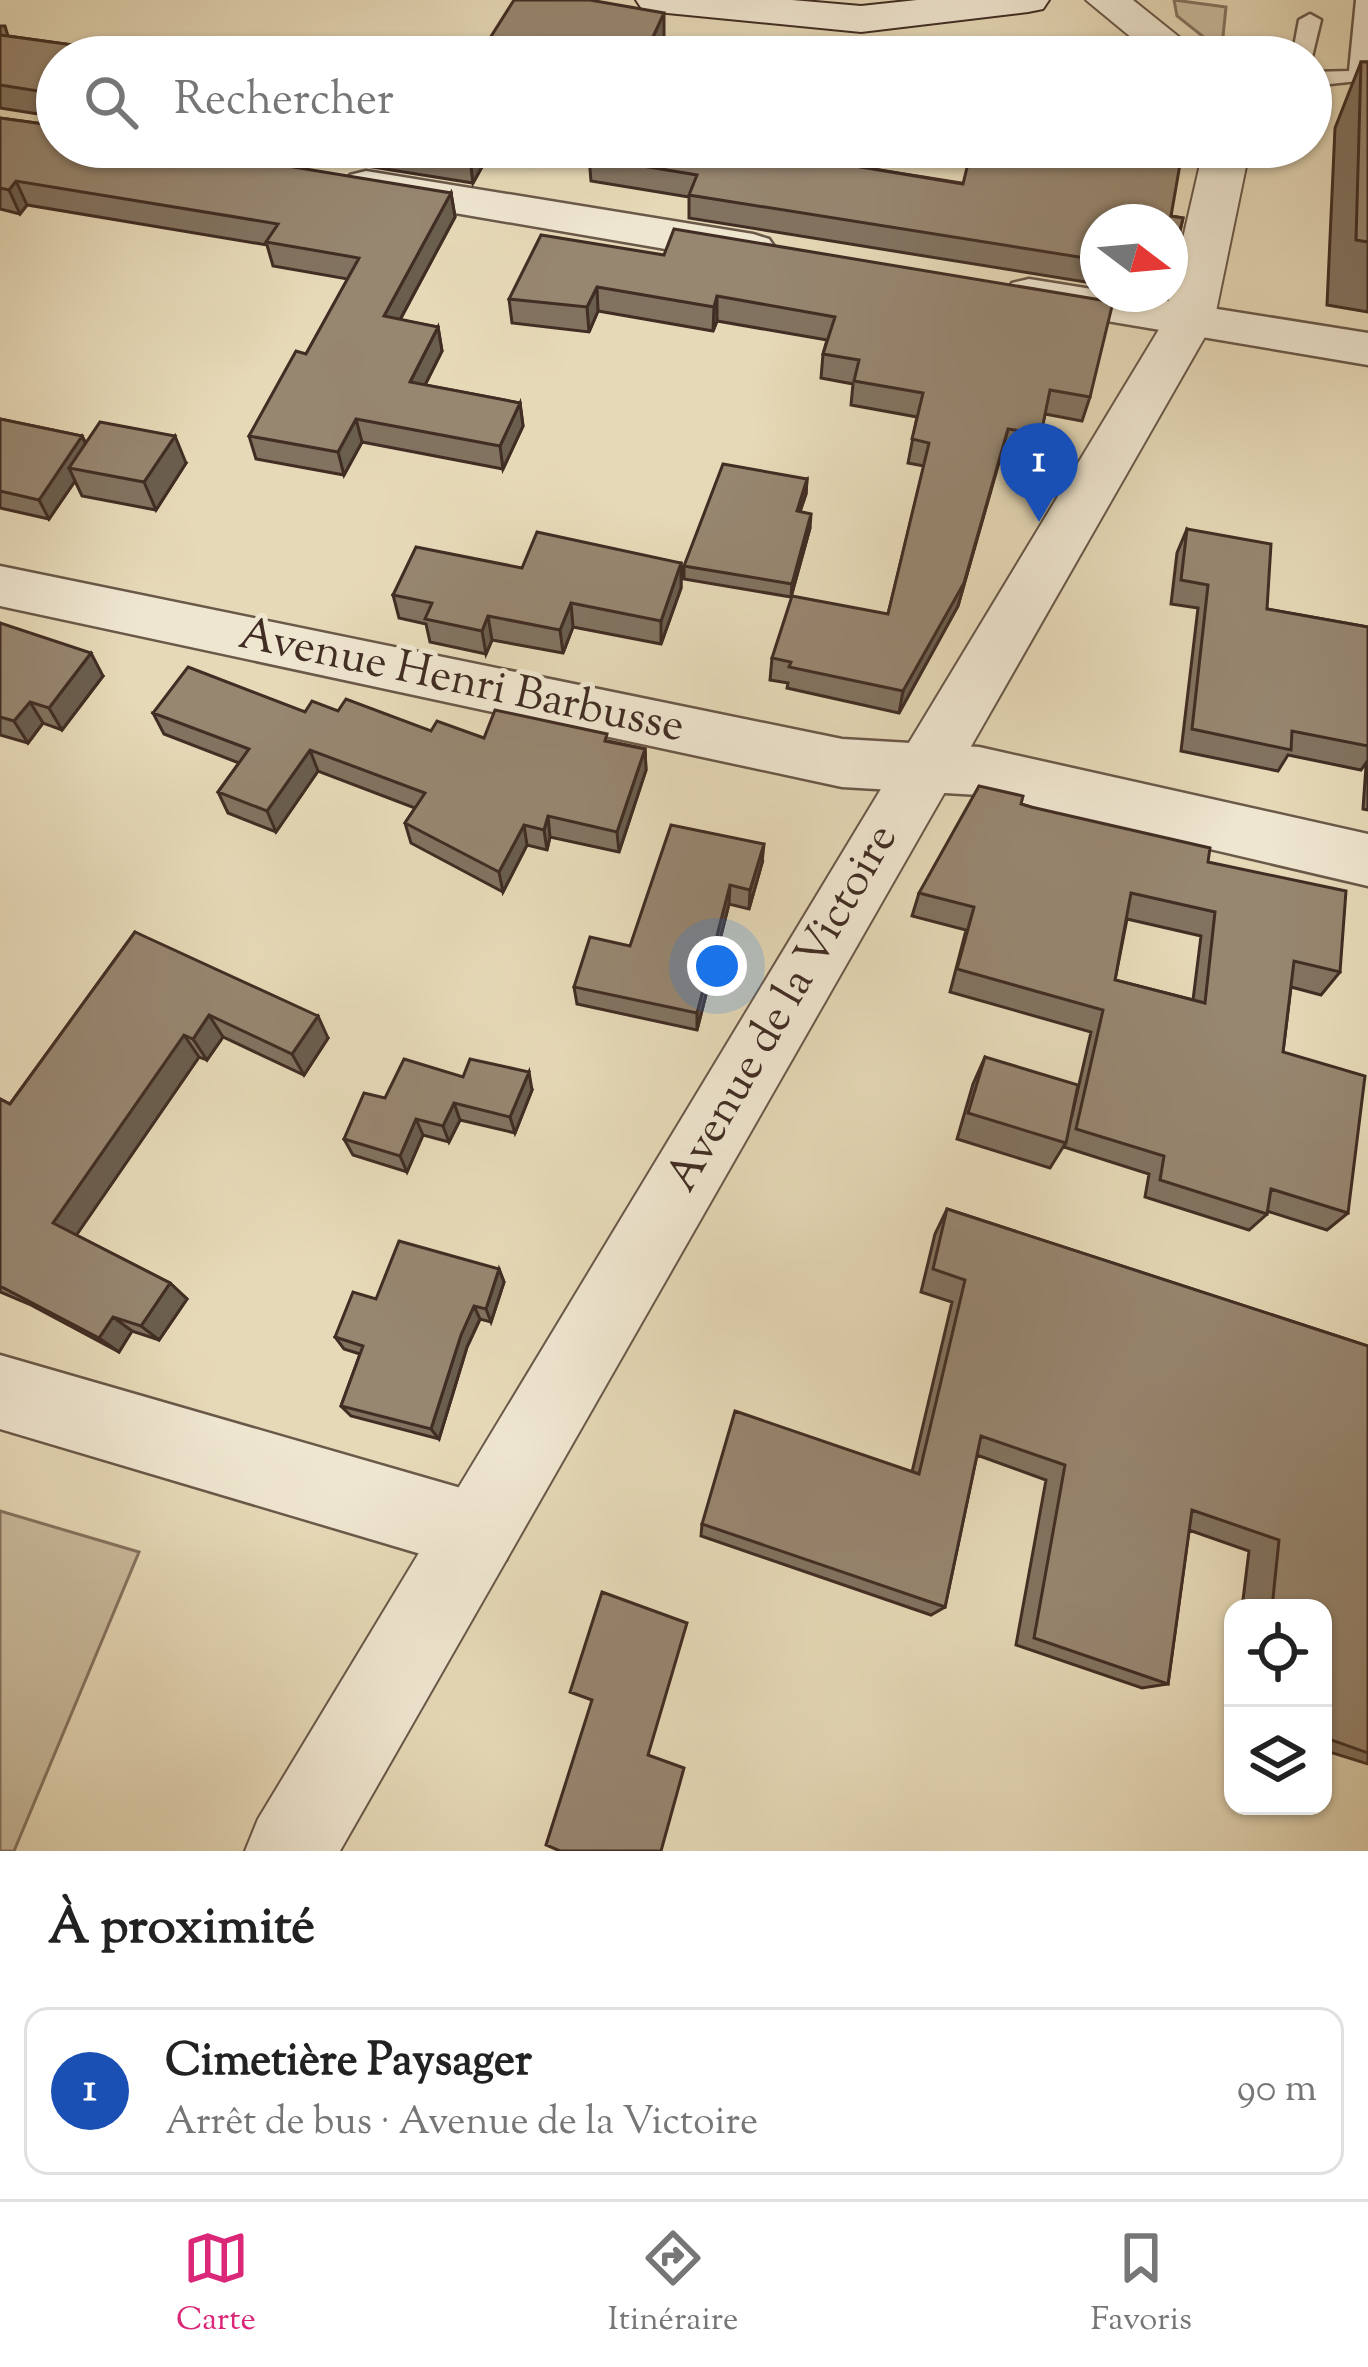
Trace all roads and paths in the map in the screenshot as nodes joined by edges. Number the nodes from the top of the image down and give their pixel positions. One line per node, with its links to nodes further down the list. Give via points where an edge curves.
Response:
1 (657, 0): 2 (street, via 861,19)
2 (1028, 0)
3 (1107, 0): 5 (street)
4 (1366, 0): 6 (lane, via 1359,77)
5 (1154, 36)
6 (1332, 78)
7 (1223, 168): 11 (street, Avenue de la Victoire)
8 (328, 178): 9 (street)
9 (801, 256)
10 (990, 288): 11 (street)
11 (1189, 321): 12 (street); 14 (street, Avenue de la Victoire)
12 (1368, 349)
13 (0, 586): 14 (street, Avenue Henri Barbusse, via 842,763)
14 (923, 770): 15 (street, Avenue Henri Barbusse, via 979,771); 17 (street, Avenue de la Victoire)
15 (1368, 860)
16 (0, 1392): 17 (street)
17 (478, 1532): 18 (street, Avenue de la Victoire)
18 (290, 1851)

